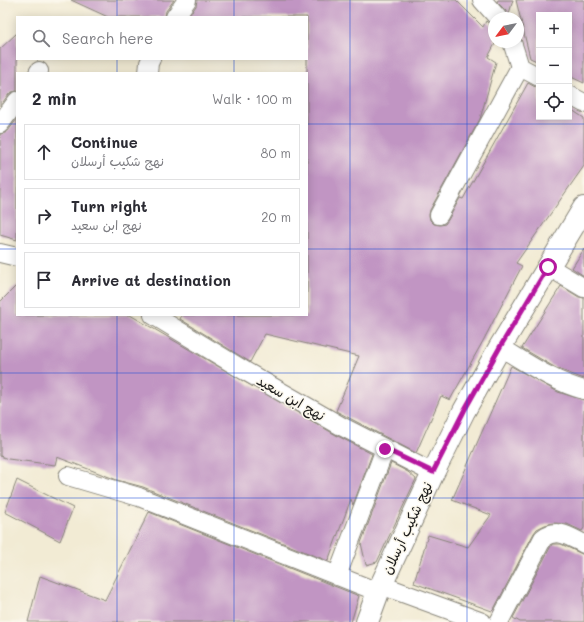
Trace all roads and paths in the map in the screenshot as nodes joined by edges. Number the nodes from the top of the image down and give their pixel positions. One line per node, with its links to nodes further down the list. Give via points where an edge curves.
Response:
1 (187, 0): 4 (street)
2 (485, 1): 3 (street)
3 (493, 12)
4 (176, 16)
5 (514, 48): 7 (street)
6 (150, 60): 8 (street)
7 (520, 67): 9 (street); 15 (street)
8 (148, 72)
9 (536, 75)
10 (572, 97): 12 (street)
11 (16, 102): 13 (street)
12 (584, 103)
13 (0, 124)
14 (584, 208): 18 (street, نهج شكيب أرسلان)
15 (440, 215)
16 (0, 253): 17 (street)
17 (16, 257)
18 (548, 267): 19 (street); 21 (street, نهج شكيب أرسلان)
19 (584, 288)
20 (160, 317): 23 (street, نهج ابن سعيد, via 245,372)
21 (500, 347): 22 (street, via 549,375); 24 (street, نهج شكيب أرسلان)
22 (584, 390)
23 (385, 449): 24 (street, نهج ابن سعيد); 27 (street)
24 (433, 472): 28 (street, نهج شكيب أرسلان)
25 (68, 476): 27 (street, via 139,497)
26 (584, 544): 31 (street, via 554,532 543,538)
27 (337, 576): 28 (street)
28 (379, 589): 29 (street, نهج شكيب أرسلان); 30 (street)
29 (367, 622)
30 (482, 622)
31 (499, 622)

